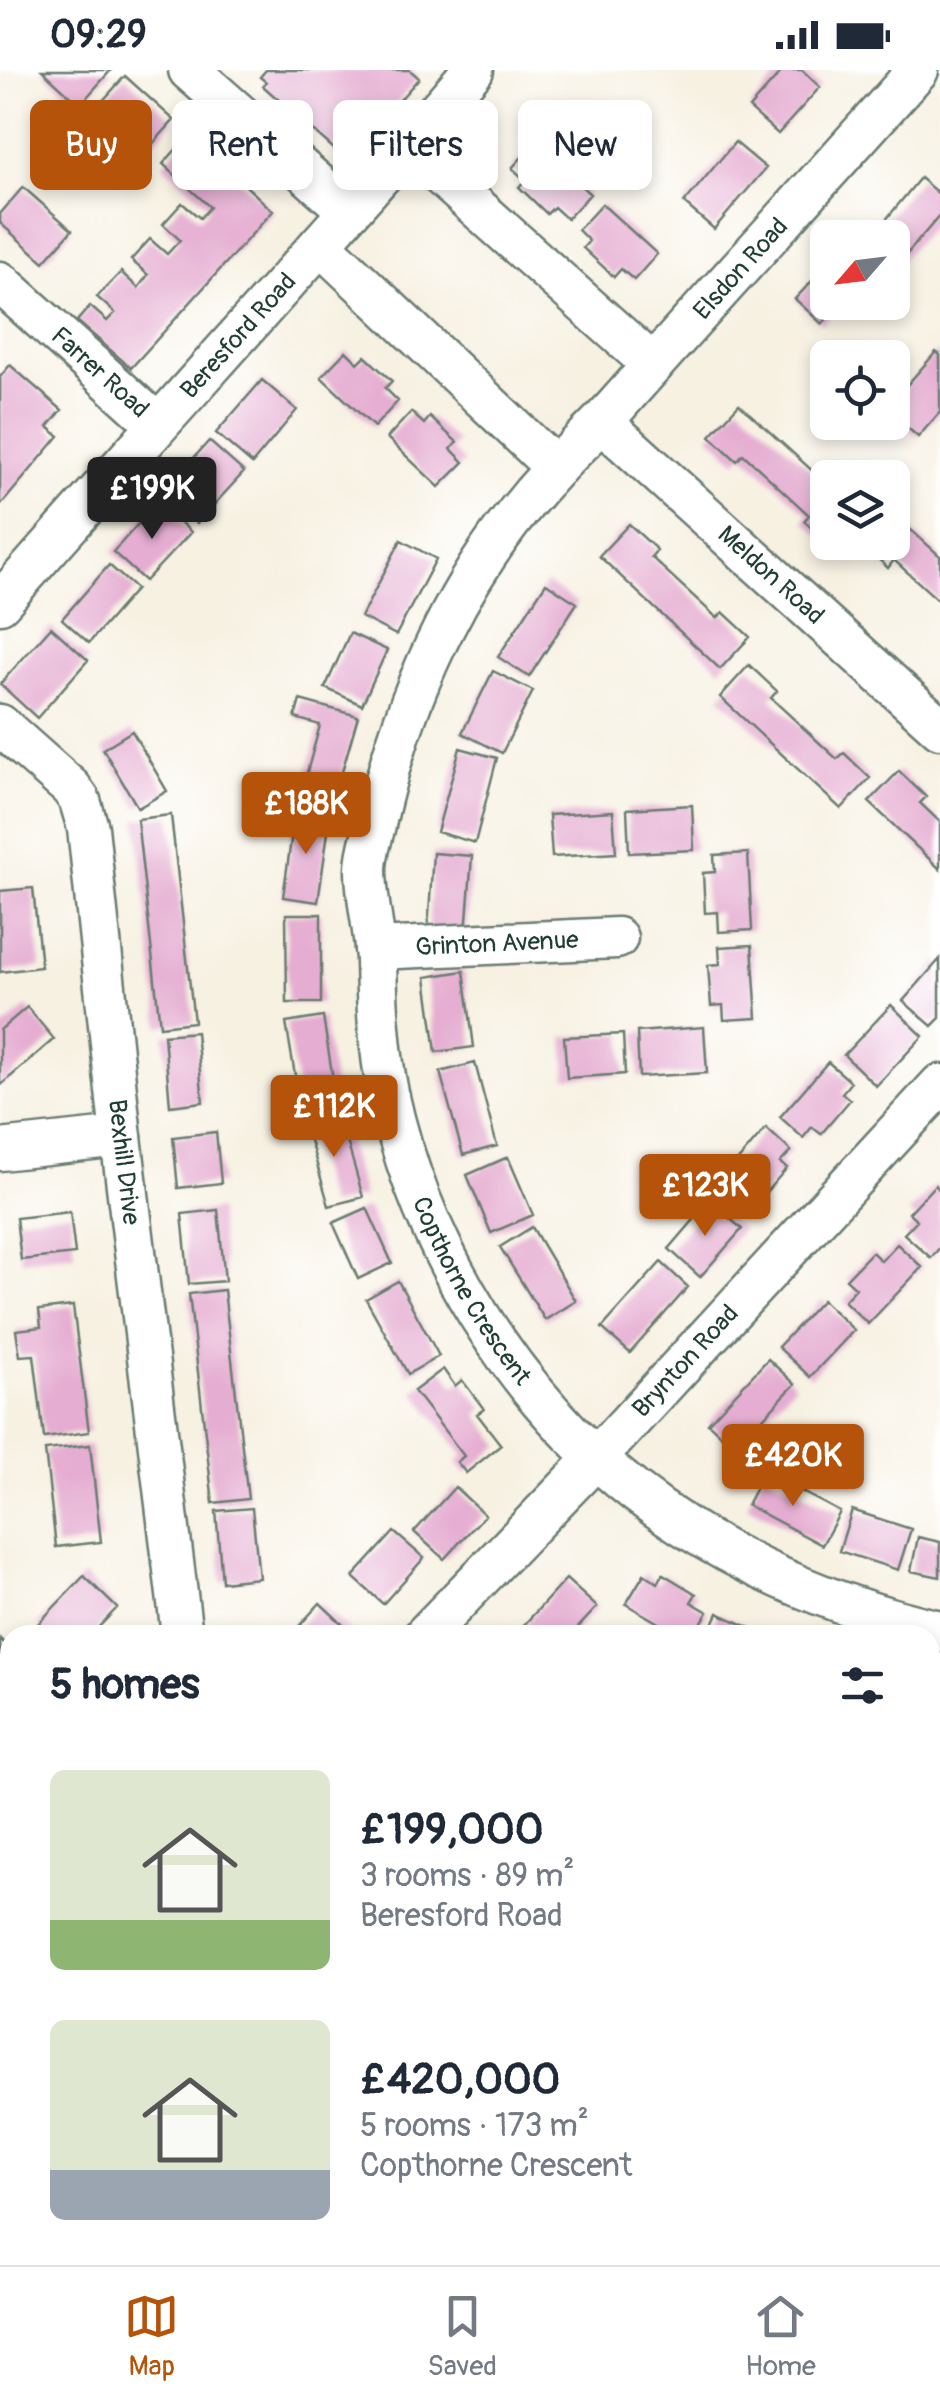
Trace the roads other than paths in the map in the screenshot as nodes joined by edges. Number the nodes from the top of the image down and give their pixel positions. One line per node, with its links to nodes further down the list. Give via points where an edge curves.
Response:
1 (189, 70): 7 (street)
2 (473, 70): 4 (street, Beresford Road)
3 (918, 70): 10 (street, Elsdon Road)
4 (447, 100)
5 (369, 190): 7 (street, Beresford Road)
6 (457, 190): 10 (street)
7 (349, 212): 8 (street, Beresford Road)
8 (320, 244): 12 (street, Beresford Road); 13 (street)
9 (0, 282): 12 (street, Farrer Road)
10 (653, 365): 11 (street, Elsdon Road)
11 (602, 422): 13 (street, Copthorne Crescent); 16 (street, Meldon Road)
12 (157, 424): 14 (street, Beresford Road)
13 (556, 468): 18 (street, Copthorne Crescent, via 502,529 410,701 366,866)
14 (0, 603)
15 (0, 725): 20 (street, Bexhill Drive, via 71,788 84,811)
16 (940, 728)
17 (617, 938): 18 (street, Grinton Avenue)
18 (375, 949): 22 (street, Copthorne Crescent, via 387,1090 431,1224 499,1346)
19 (940, 1085): 22 (street, Brynton Road)
20 (122, 1137): 21 (street); 23 (street, Bexhill Drive)
21 (0, 1150)
22 (598, 1457): 24 (street, Brynton Road); 25 (street, Copthorne Crescent, via 633,1490 725,1550 830,1600)
23 (181, 1625)
24 (435, 1625)
25 (913, 1625)

